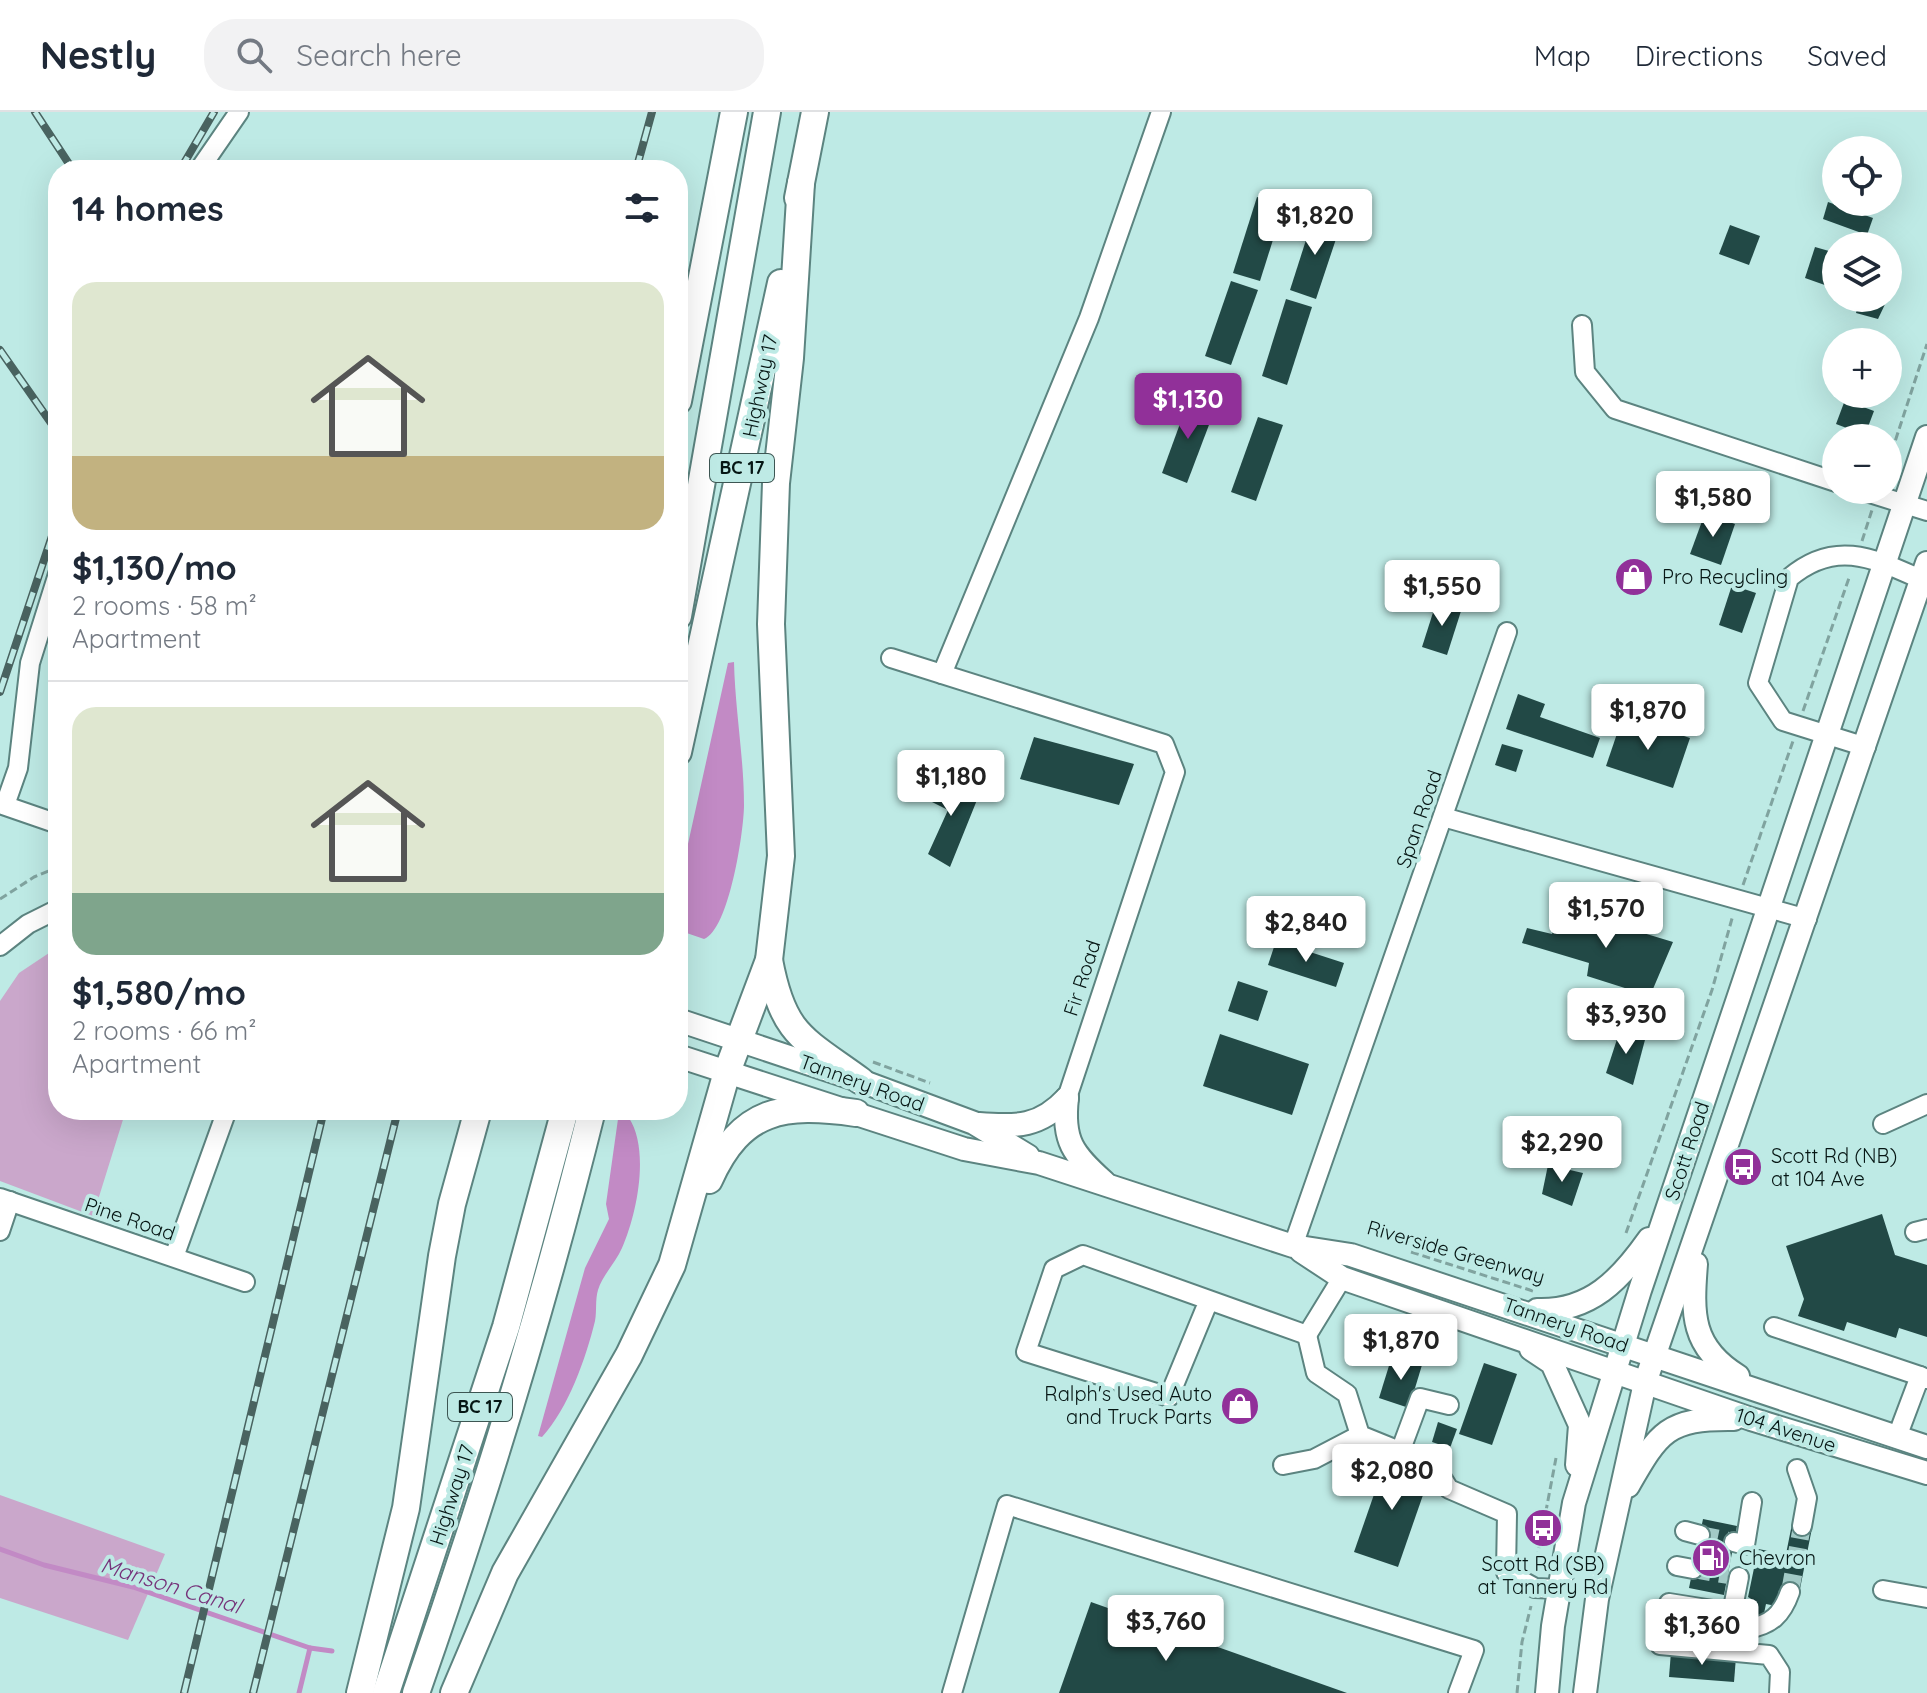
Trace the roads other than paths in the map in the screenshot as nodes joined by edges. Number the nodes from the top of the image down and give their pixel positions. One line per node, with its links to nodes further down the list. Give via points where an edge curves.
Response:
1 (239, 112): 6 (street)
2 (734, 112): 9 (highway)
3 (767, 112): 15 (highway, Highway 17 / BC 17)
4 (815, 112): 7 (highway, Highway 17 / BC 17)
5 (1161, 112): 21 (street, via 1089,318)
6 (206, 160)
7 (801, 183): 22 (highway, Highway 17 / BC 17); 32 (highway, via 775,497 771,624 781,856)
8 (1582, 325): 11 (street, via 1585,372 1615,409)
9 (688, 349)
10 (1927, 437): 13 (main road, Scott Road)
11 (1822, 477)
12 (1902, 503): 13 (street)
13 (1905, 504): 14 (street); 16 (main road, Scott Road)
14 (1927, 511)
15 (688, 559)
16 (1884, 564): 17 (street); 23 (main road, Scott Road); 23 (street, via 1842,553 1789,578 1758,683 1783,721)
17 (1925, 575): 24 (main road, Scott Road)
18 (48, 606): 25 (street, via 30,663 18,768)
19 (1507, 632): 26 (street, Span Road)
20 (891, 658): 21 (street)
21 (942, 674): 38 (street, Fir Road, via 1164,744 1175,772)
22 (688, 707)
23 (1826, 735): 24 (street); 28 (main road, Scott Road)
24 (1866, 747): 30 (main road, Scott Road)
25 (2, 804): 27 (street)
26 (1443, 817): 28 (street); 54 (street, Span Road)
27 (48, 820)
28 (1768, 908): 30 (street); 50 (main road, Scott Road)
29 (48, 914): 31 (street)
30 (1807, 919): 53 (main road, Scott Road)
31 (0, 946)
32 (769, 960): 34 (highway); 36 (highway, via 779,1006 792,1027)
33 (688, 1023): 34 (main road, Tannery Road)
34 (739, 1040): 36 (main road, Tannery Road); 37 (highway)
35 (688, 1059): 37 (main road, Tannery Road)
36 (865, 1070): 45 (main road, Tannery Road)
37 (727, 1072): 40 (main road, Tannery Road); 51 (highway)
38 (1067, 1098): 45 (main road, via 1034,1123); 48 (main road, via 1065,1134 1079,1159)
39 (1927, 1104): 46 (street)
40 (856, 1113): 47 (main road, Tannery Road, via 964,1149); 51 (highway, via 795,1108 751,1123 719,1156)
41 (223, 1120): 55 (street)
42 (475, 1120): 89 (highway, via 442,1256 406,1508)
43 (562, 1120): 90 (highway, Highway 17 / BC 17, via 506,1327)
44 (589, 1120): 91 (highway, Highway 17 / BC 17, via 532,1330)
45 (974, 1123): 47 (main road, Tannery Road)
46 (1883, 1124)
47 (1039, 1163): 48 (main road, Tannery Road)
48 (1111, 1188): 54 (main road, Tannery Road)
49 (5, 1200): 52 (street); 55 (street, Pine Road)
50 (1665, 1217): 59 (main road, via 1631,1265 1590,1300 1562,1311); 63 (main road, Scott Road)
51 (685, 1225): 92 (highway, via 652,1310 505,1573)
52 (0, 1231)
53 (1698, 1235): 64 (main road, Scott Road); 68 (main road, via 1692,1305 1700,1340 1722,1366)
54 (1293, 1246): 56 (main road, Tannery Road); 59 (main road, Tannery Road, via 1351,1255)
55 (174, 1257): 57 (street, Pine Road)
56 (1342, 1278): 61 (street); 62 (main road, Tannery Road)
57 (245, 1282)
58 (1209, 1300): 58 (street, via 1083,1255 1054,1269 1026,1352 1169,1397); 61 (street)
59 (1519, 1309): 63 (main road, Tannery Road)
60 (1774, 1327): 66 (street)
61 (1307, 1335): 71 (street, via 1316,1373 1347,1394)
62 (1513, 1338): 65 (main road, Tannery Road); 79 (main road, via 1552,1363 1580,1425)
63 (1623, 1345): 64 (main road, Tannery Road); 65 (main road, Scott Road)
64 (1654, 1355): 67 (main road, Scott Road); 68 (main road, 104 Avenue)
65 (1614, 1372): 67 (main road, Tannery Road); 79 (main road, Scott Road)
66 (1924, 1378): 72 (street)
67 (1645, 1383): 70 (main road, 104 Avenue); 80 (main road, Scott Road)
68 (1763, 1391): 72 (main road, 104 Avenue)
69 (1449, 1405): 74 (street, via 1420,1398)
70 (1751, 1419): 77 (main road, 104 Avenue); 80 (main road, via 1673,1425 1649,1449)
71 (1360, 1435): 74 (street); 75 (street, via 1314,1459)
72 (1897, 1437): 73 (main road, 104 Avenue)
73 (1927, 1447)
74 (1400, 1452): 82 (street, via 1434,1465 1449,1489 1507,1514 1506,1572 1535,1588)
75 (1283, 1465)
76 (1797, 1469): 81 (street, via 1807,1498)
77 (1927, 1473)
78 (1752, 1502): 87 (street, via 1734,1576)
79 (1574, 1503): 82 (main road, Scott Road)
80 (1614, 1508): 96 (main road, Scott Road)
81 (1802, 1526)
82 (1559, 1589): 95 (main road, Scott Road)
83 (1883, 1590): 85 (street)
84 (1790, 1592): 87 (street, via 1784,1609 1767,1625 1747,1629)
85 (1927, 1598)
86 (1669, 1603): 87 (street)
87 (1732, 1613)
88 (1660, 1645): 97 (street, via 1769,1655 1780,1672)
89 (360, 1693)
90 (386, 1693)
91 (416, 1693)
92 (454, 1693)
93 (952, 1693): 94 (street, via 1007,1505 1474,1650)
94 (1458, 1693)
95 (1547, 1693)
96 (1585, 1693)
97 (1779, 1693)

